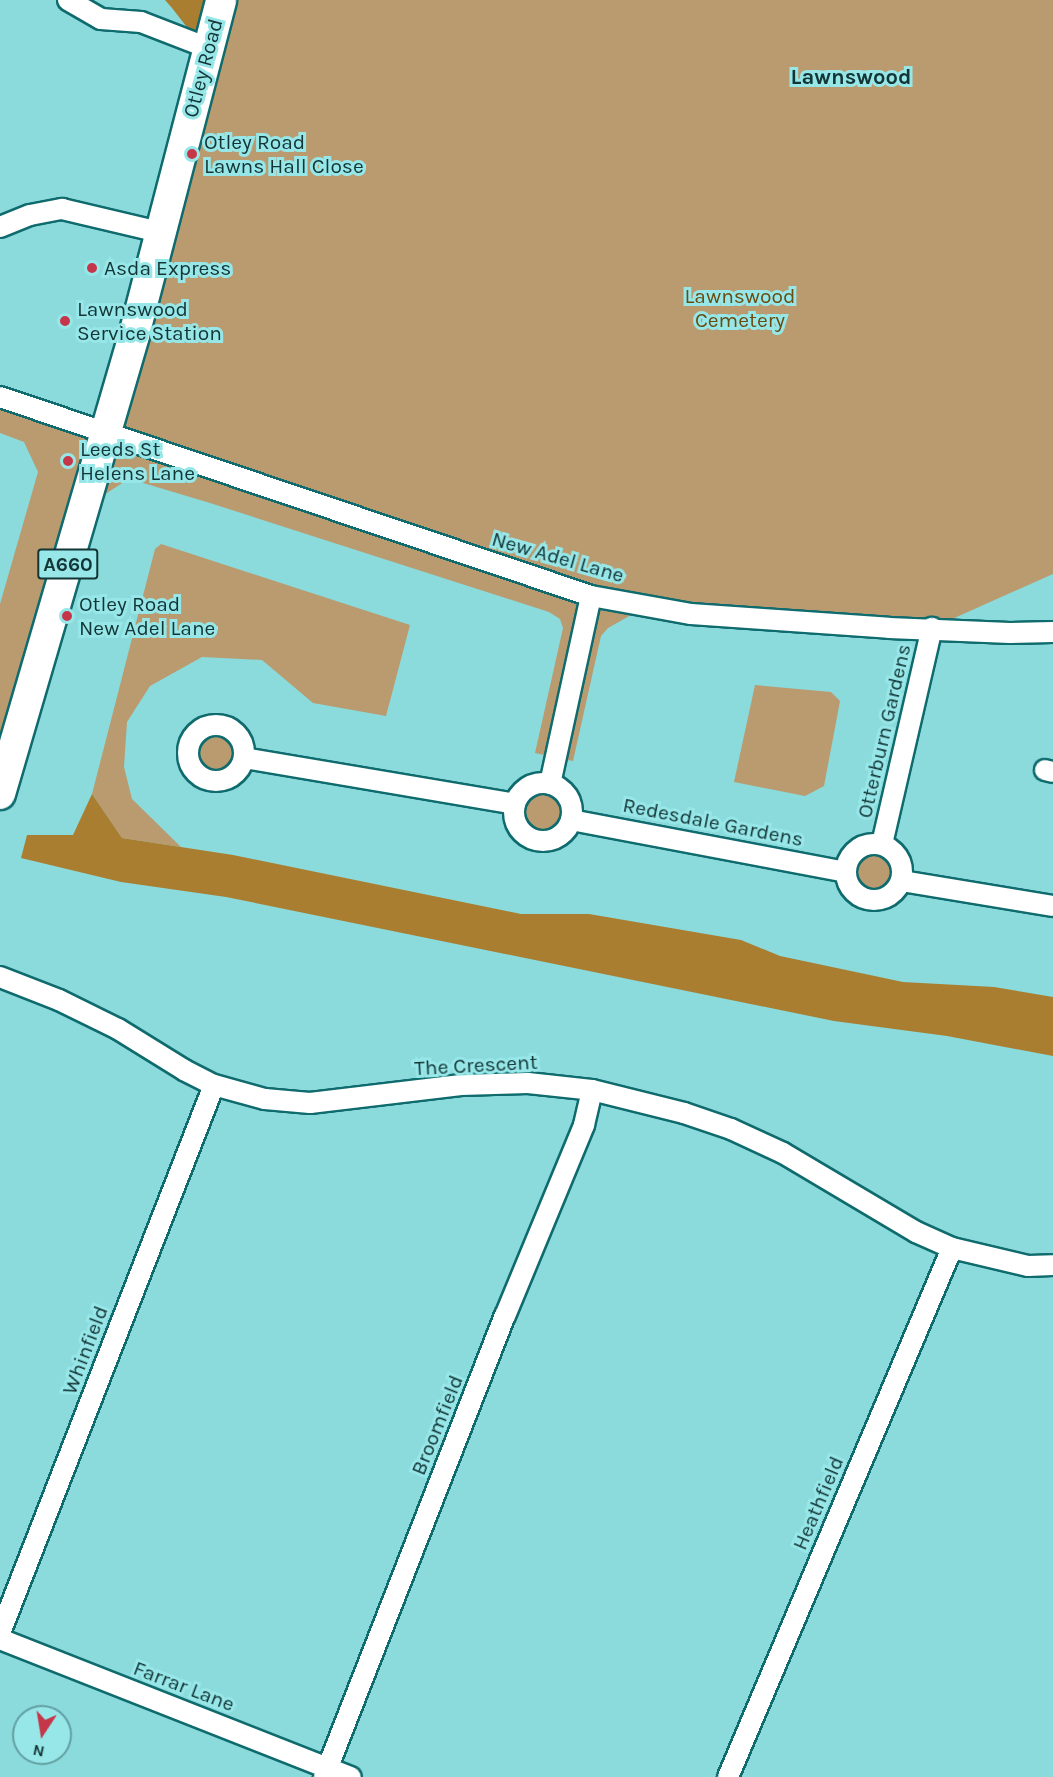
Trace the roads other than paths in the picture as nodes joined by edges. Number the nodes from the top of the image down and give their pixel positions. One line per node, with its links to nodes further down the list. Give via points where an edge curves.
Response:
1 (68, 0): 3 (street, via 101,19 141,22)
2 (221, 0): 3 (highway, Otley Road / A660)
3 (208, 48): 5 (highway, Otley Road / A660)
4 (0, 227): 5 (street, via 30,215 62,209)
5 (159, 232): 7 (highway, Otley Road / A660)
6 (0, 397): 7 (street, New Adel Lane)
7 (105, 432): 8 (street, New Adel Lane); 13 (highway, Otley Road / A660)
8 (591, 596): 9 (street, New Adel Lane, via 691,614); 12 (street)
9 (932, 628): 10 (street, New Adel Lane); 16 (street, Otterburn Gardens)
10 (1053, 632)
11 (244, 758): 14 (street)
12 (550, 784): 14 (street, via 539,783 526,789); 15 (street, via 564,791 571,803)
13 (0, 794)
14 (515, 804): 15 (street, via 518,825 531,838 558,837)
15 (571, 820): 17 (street, Redesdale Gardens)
16 (882, 844): 17 (street, via 862,846 852,855); 18 (street, via 900,860)
17 (846, 872): 18 (street, via 851,888 866,899 887,897)
18 (902, 881): 19 (street)
19 (1053, 906)
20 (0, 977): 21 (street, The Crescent, via 118,1029)
21 (214, 1085): 22 (street, The Crescent, via 264,1099 310,1103 461,1085 528,1083); 25 (street, Whinfield)
22 (592, 1090): 23 (street, The Crescent, via 731,1129 783,1153 916,1232); 27 (street, Broomfield, via 584,1125)
23 (952, 1248): 24 (street, The Crescent, via 1028,1266); 29 (street, Heathfield)
24 (1053, 1265)
25 (0, 1633)
26 (0, 1639): 27 (street, Farrar Lane)
27 (326, 1772): 28 (street, Farrar Lane)
28 (351, 1777)
29 (728, 1777)

